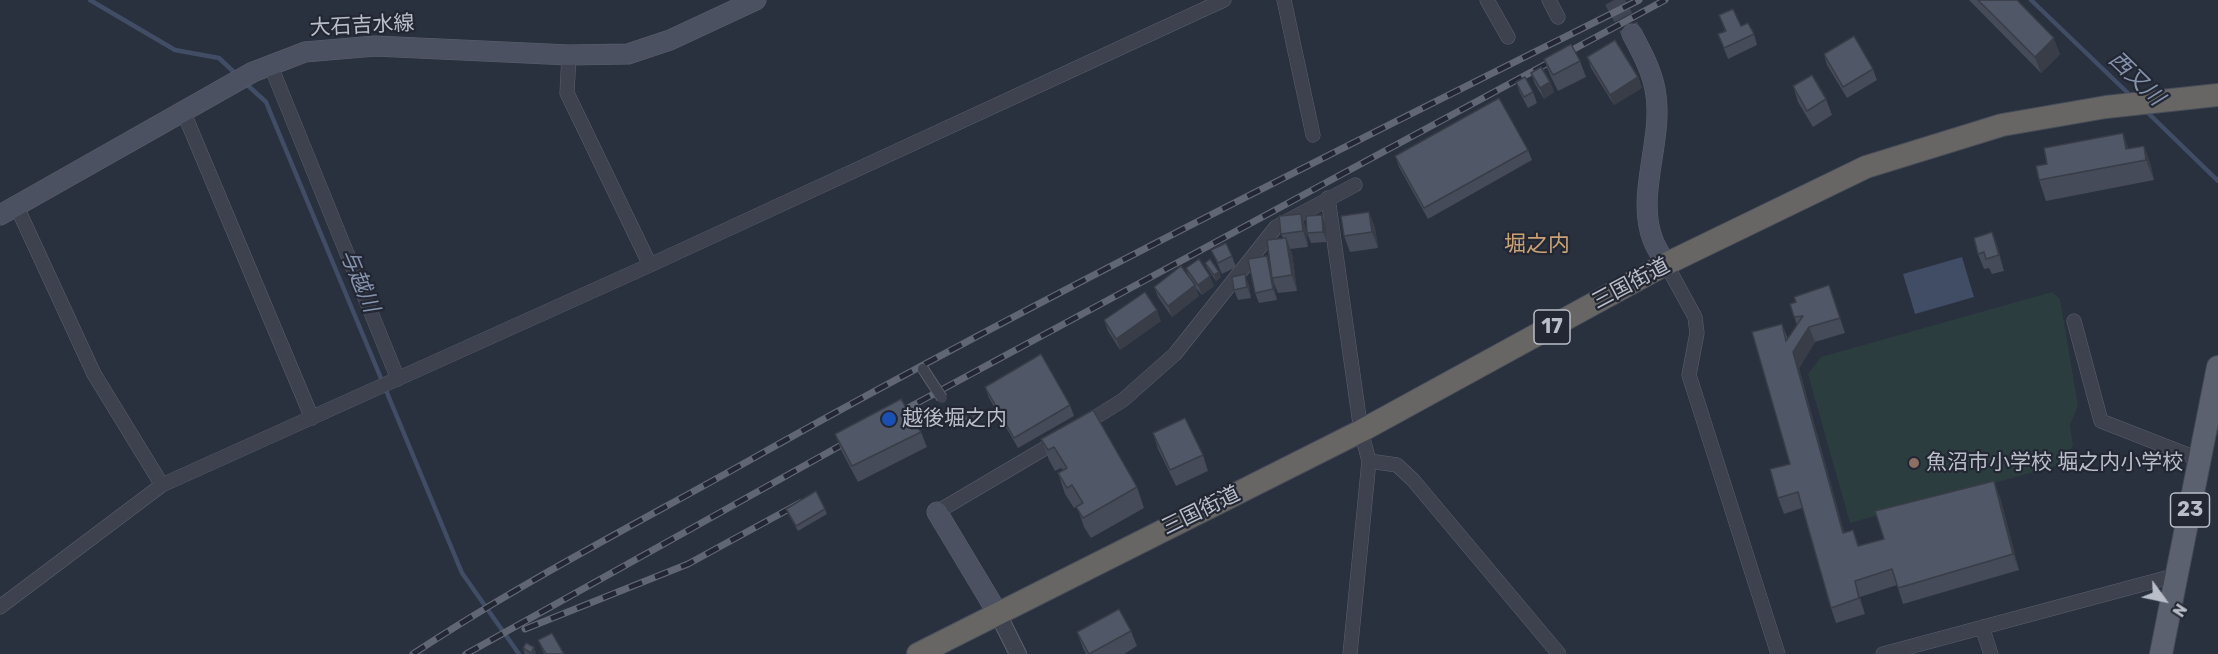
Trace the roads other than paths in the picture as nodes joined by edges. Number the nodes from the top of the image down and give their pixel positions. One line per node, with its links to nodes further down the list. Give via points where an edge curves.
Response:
1 (756, 0): 9 (main road, 大石吉水線, via 670,40 628,54)
2 (1224, 0): 18 (street)
3 (1284, 0): 13 (street)
4 (1487, 0): 8 (street)
5 (1549, 0): 6 (street)
6 (1558, 17)
7 (1632, 34): 17 (main road, via 1656,91 1647,208 1653,241)
8 (1508, 37)
9 (569, 55): 10 (main road, 大石吉水線, via 375,46 305,52); 18 (street, via 567,93)
10 (270, 64): 12 (main road, 大石吉水線); 22 (street)
11 (2218, 95): 17 (highway, 三国街道 / 17, via 2106,107 2002,125 1925,147 1838,180)
12 (183, 111): 16 (main road, 大石吉水線); 24 (street)
13 (1313, 135)
14 (1355, 185): 15 (street)
15 (1328, 198): 25 (street); 29 (street, via 1276,227 1175,354 1123,400)
16 (8, 210): 28 (street, via 94,374)
17 (1666, 264): 25 (highway, 三国街道 / 17); 38 (street, via 1695,317 1697,333 1689,375)
18 (650, 265): 22 (street)
19 (2074, 321): 26 (street, via 2101,421)
20 (2218, 367): 26 (main road, 23)
21 (923, 369): 23 (street, bridge)
22 (398, 379): 24 (street)
23 (942, 398)
24 (312, 418): 28 (street)
25 (1361, 431): 27 (street); 32 (highway, 三国街道 / 17)
26 (2200, 460): 30 (main road, 23)
27 (1369, 461): 36 (street); 37 (street, via 1397,465 1413,480)
28 (162, 485): 31 (street)
29 (937, 512): 32 (main road)
30 (2177, 575): 33 (street); 41 (main road, 23)
31 (0, 607)
32 (997, 612): 34 (highway, 三国街道 / 17); 35 (street)
33 (1982, 627): 39 (street); 40 (street)
34 (918, 654)
35 (1018, 654)
36 (1350, 654)
37 (1559, 654)
38 (1778, 654)
39 (1883, 654)
40 (1991, 654)
41 (2162, 654)

